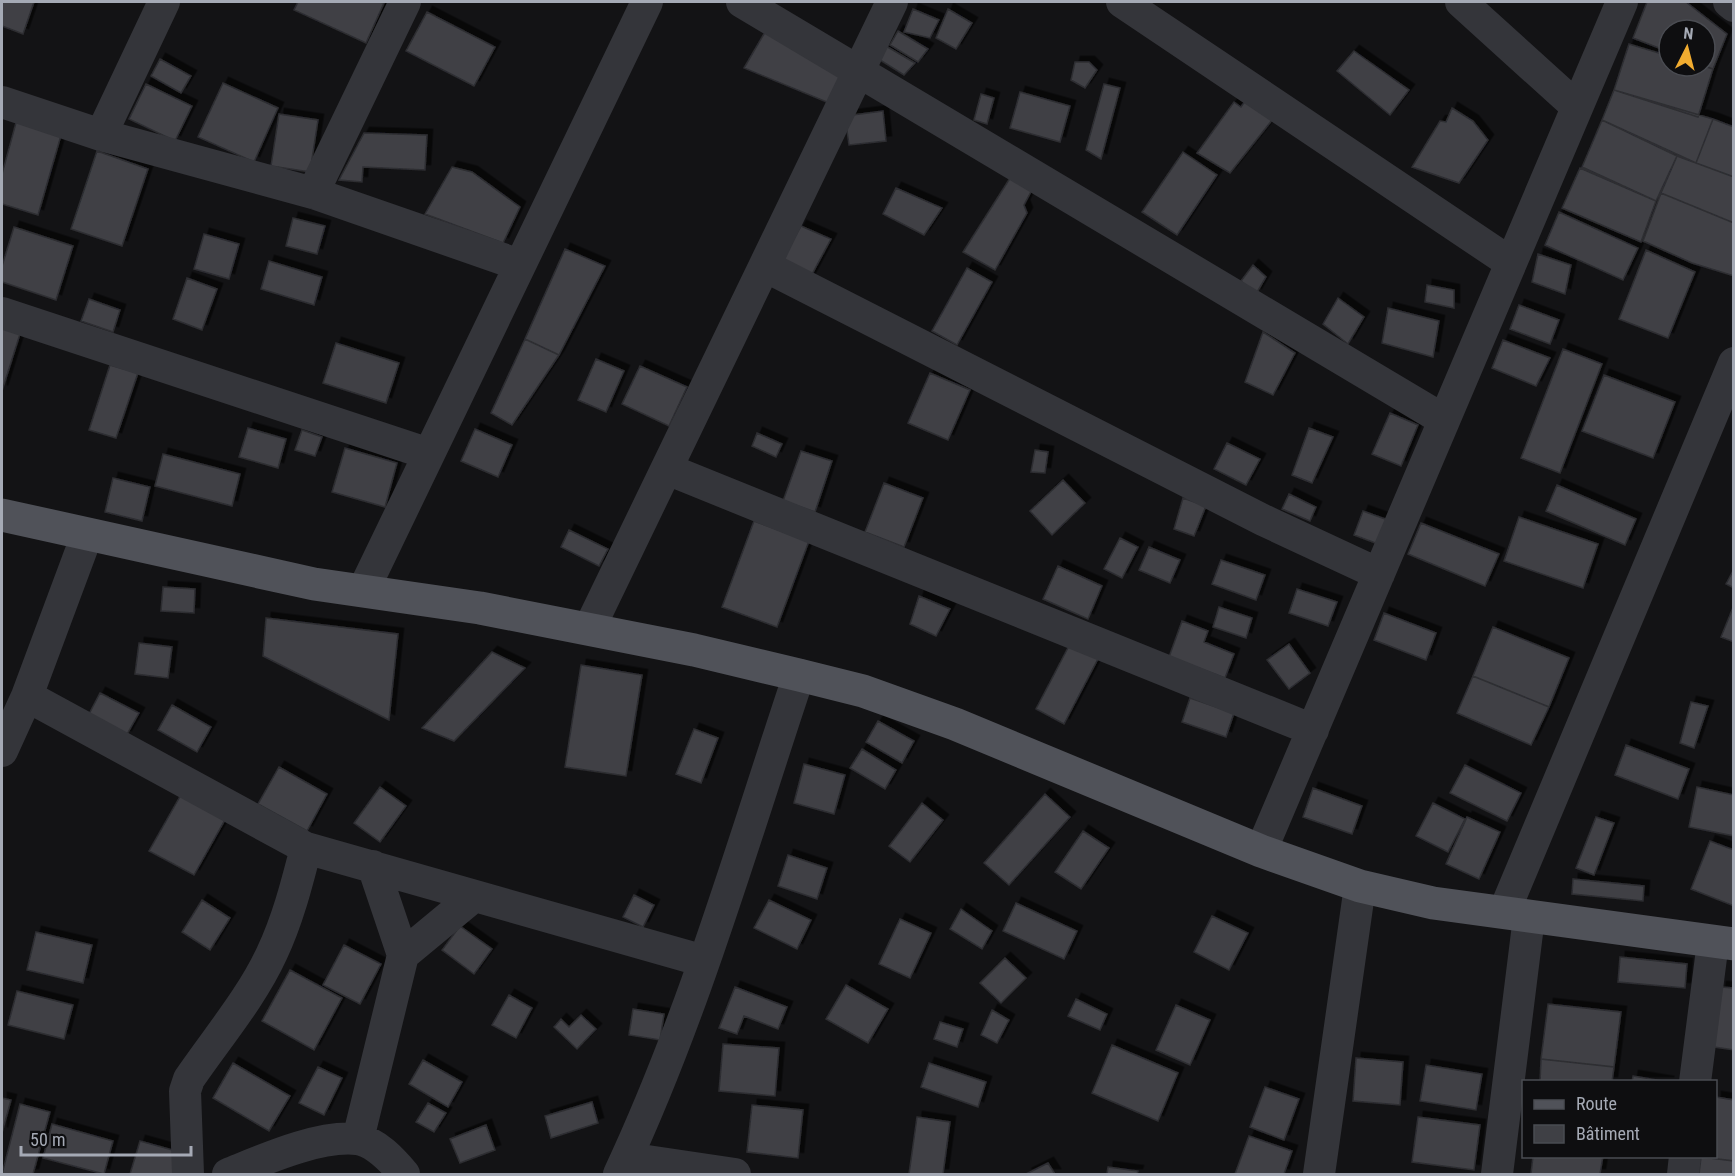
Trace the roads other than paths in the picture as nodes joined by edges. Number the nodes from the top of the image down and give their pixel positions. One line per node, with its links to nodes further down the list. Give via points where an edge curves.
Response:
1 (164, 2): 14 (street)
2 (405, 2): 15 (street)
3 (648, 2): 17 (street)
4 (742, 2): 11 (street)
5 (892, 2): 11 (street)
6 (1122, 2): 16 (street)
7 (1461, 2): 13 (street)
8 (1622, 2): 13 (street)
9 (1729, 2): 10 (street)
10 (1734, 6)
11 (859, 71): 18 (street); 21 (street)
12 (2, 102): 14 (street)
13 (1577, 107): 16 (street)
14 (101, 135): 15 (street)
15 (313, 193): 17 (street)
16 (1511, 263): 21 (street)
17 (520, 265): 22 (street)
18 (765, 266): 23 (street); 26 (street, via 1263,520)
19 (2, 313): 22 (street)
20 (1734, 363): 38 (street)
21 (1444, 420): 26 (street)
22 (429, 454): 27 (street)
23 (667, 469): 28 (street); 31 (street)
24 (2, 515): 25 (main road)
25 (87, 536): 27 (main road); 30 (street)
26 (1379, 574): 31 (street)
27 (363, 591): 28 (main road)
28 (589, 629): 29 (main road)
29 (799, 675): 34 (main road, via 955,724); 41 (street)
30 (27, 696): 32 (street); 33 (street)
31 (1312, 730): 34 (street)
32 (2, 751)
33 (306, 848): 35 (street); 46 (street, via 292,901 272,953 189,1078)
34 (1261, 851): 36 (main road)
35 (373, 866): 37 (street); 40 (street)
36 (1360, 886): 38 (main road, via 1433,903); 50 (street)
37 (473, 897): 40 (street); 41 (street)
38 (1516, 915): 39 (main road); 51 (street)
39 (1723, 943): 42 (street)
40 (403, 955): 43 (street)
41 (704, 961): 45 (street, via 639,1135)
42 (1695, 1080)
43 (358, 1139): 47 (street, via 319,1143 274,1155); 48 (street, via 387,1155)
44 (1685, 1158): 52 (street)
45 (623, 1166): 49 (street)
46 (188, 1174)
47 (228, 1174)
48 (404, 1174)
49 (735, 1174)
50 (1319, 1174)
51 (1497, 1174)
52 (1683, 1174)

